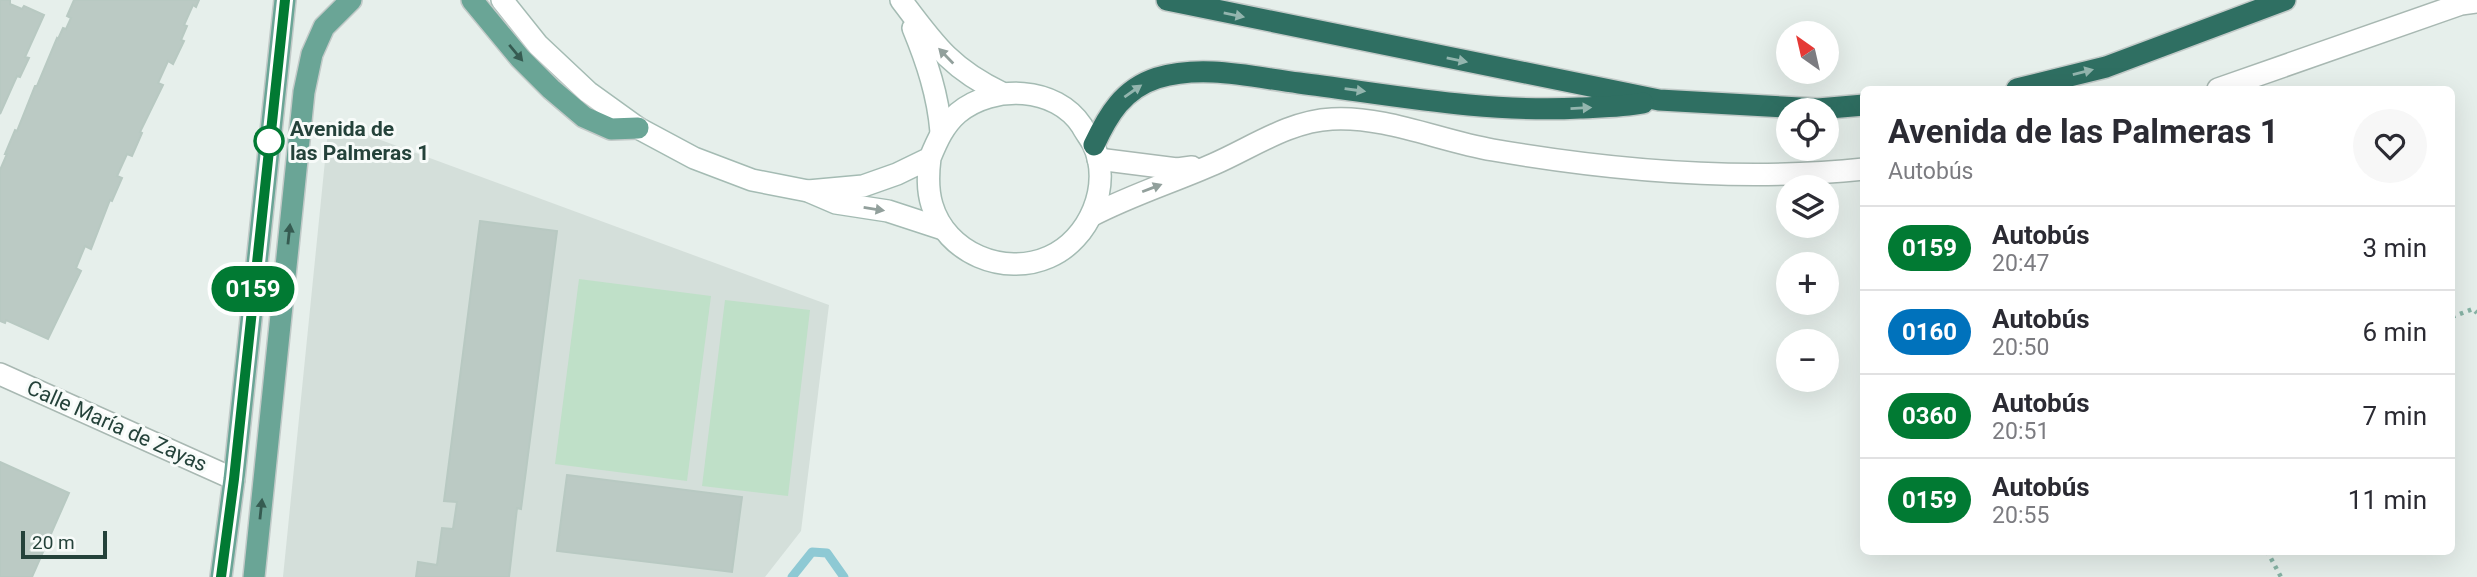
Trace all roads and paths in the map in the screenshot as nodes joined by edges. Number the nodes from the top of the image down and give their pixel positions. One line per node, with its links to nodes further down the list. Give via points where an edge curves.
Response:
1 (285, 0): 26 (main road)
2 (351, 0): 29 (main road, one-way to 2, via 304,92 312,54 324,27)
3 (472, 0): 14 (main road, one-way to 14, via 520,58 584,117 611,129)
4 (901, 0): 11 (street, one-way to 4, via 953,64); 15 (street, via 931,76)
5 (1167, 0): 12 (highway, one-way to 12)
6 (2285, 0): 9 (highway, one-way to 6, via 2106,66)
7 (503, 1): 14 (street, via 538,45 587,92)
8 (2477, 2): 10 (street)
9 (2029, 86)
10 (2227, 86)
11 (1002, 93): 15 (street, via 957,113); 16 (street, via 1030,94 1057,104 1078,121)
12 (1659, 100): 13 (highway, via 1818,109); 16 (highway, one-way to 12, via 1117,104 1134,88 1202,70 1437,102 1541,110)
13 (1860, 105)
14 (638, 128): 20 (street, via 694,158 751,180)
15 (941, 132): 17 (street)
16 (1096, 152): 18 (street, via 1177,169); 21 (street, via 1100,188)
17 (930, 158): 20 (street, via 863,186); 22 (street, via 927,182)
18 (1215, 164): 19 (street, via 1295,126 1332,119 1377,122 1499,151 1649,171 1804,175); 21 (street, one-way to 18)
19 (1860, 169)
20 (808, 191): 22 (street, one-way to 22, via 836,203 888,211)
21 (1091, 216): 22 (street, via 1074,240 1049,257 1021,265 991,262 964,249)
22 (943, 229)
23 (2477, 313): 24 (path, via 2473,309)
24 (2455, 316)
25 (0, 374): 26 (street, Calle María de Zayas)
26 (234, 479): 28 (main road)
27 (2269, 555): 30 (path)
28 (221, 577)
29 (254, 577)
30 (2281, 577)

